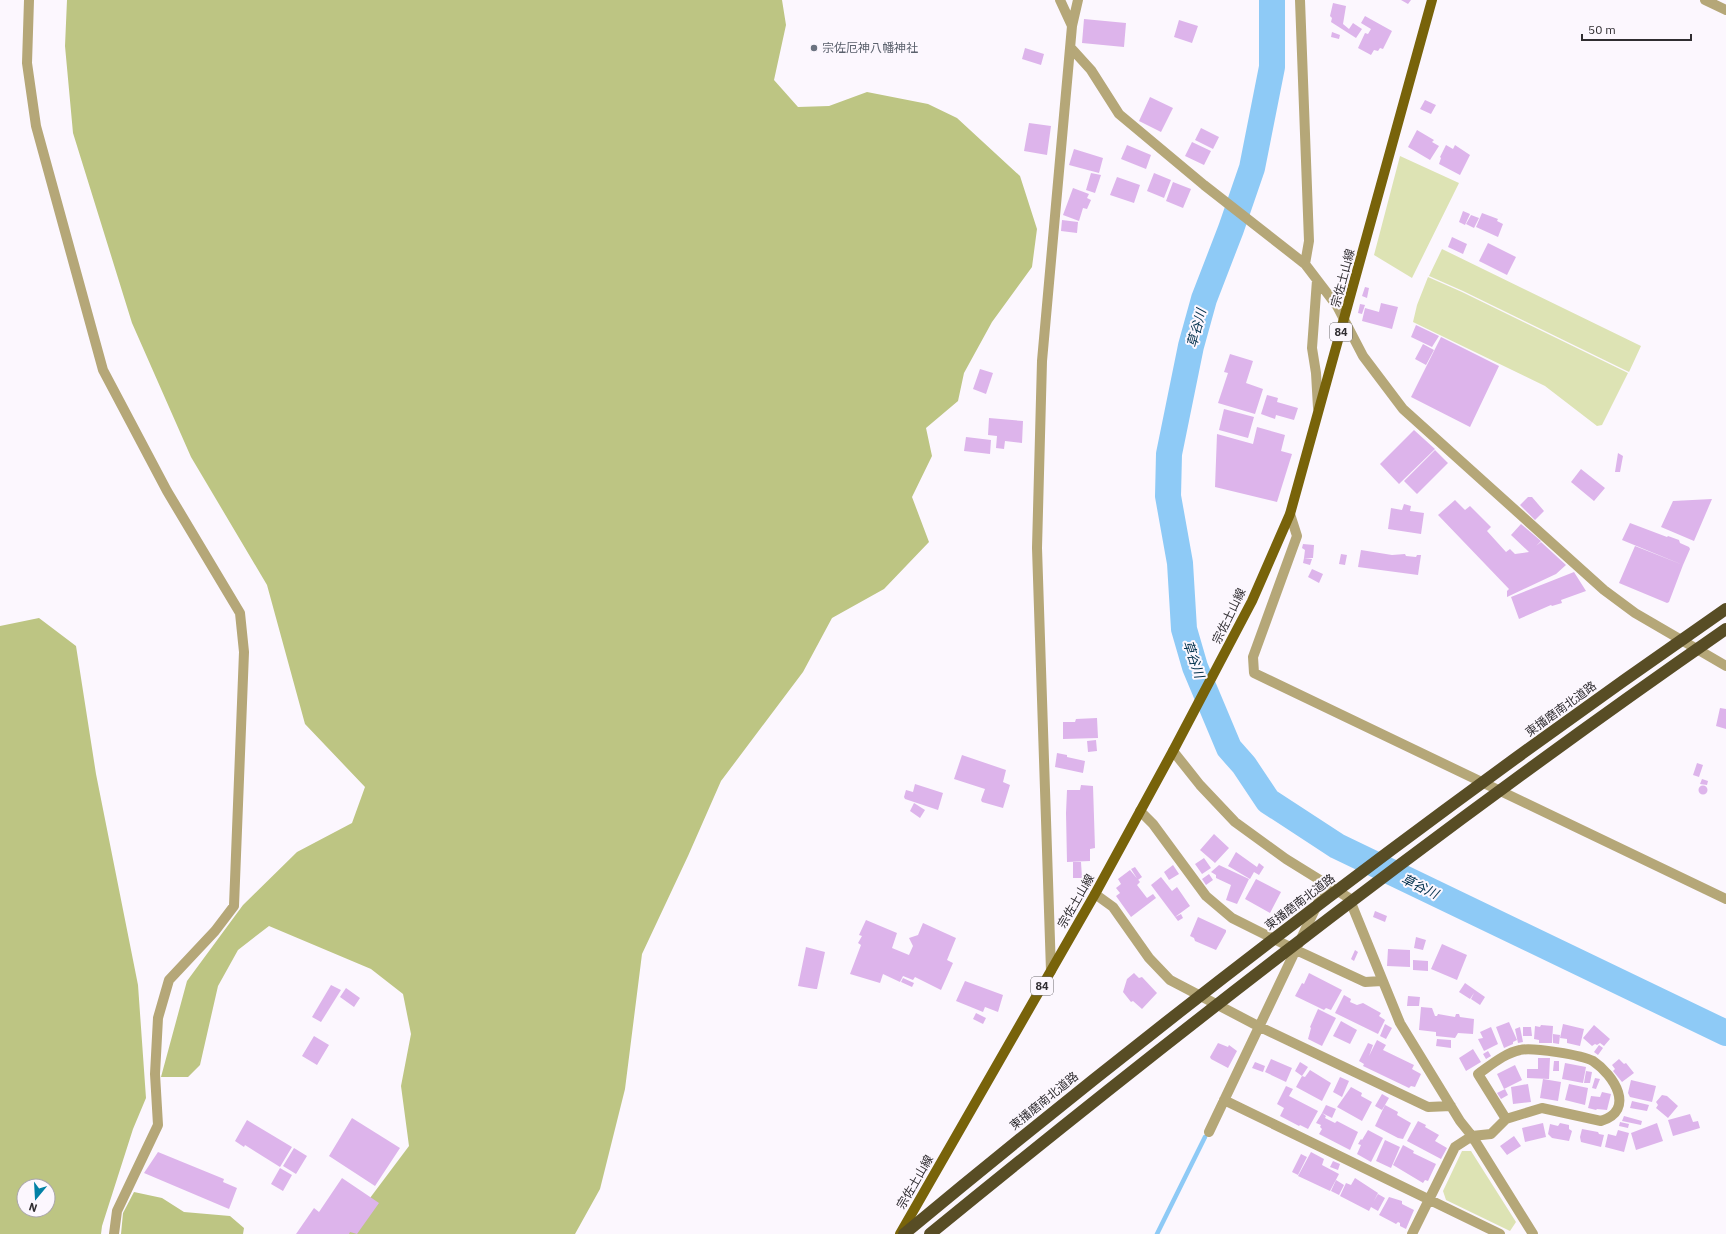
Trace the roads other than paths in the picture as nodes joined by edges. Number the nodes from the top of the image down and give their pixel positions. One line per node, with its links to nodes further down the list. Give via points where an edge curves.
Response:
1 (29, 0): 33 (street, via 27,63 36,126 103,370 167,490 240,614 244,652 234,906 215,931 169,980 158,1018 155,1074 158,1125 118,1211)
2 (1060, 0): 8 (street)
3 (1078, 0): 8 (street)
4 (1300, 0): 10 (street, via 1309,241)
5 (1432, 0): 12 (main road, 宗佐土山線 / 84)
6 (1705, 0): 7 (street)
7 (1726, 10)
8 (1072, 26): 9 (street)
9 (1071, 48): 10 (street, via 1091,70 1119,114); 24 (street, via 1042,361 1037,548)
10 (1305, 264): 11 (street)
11 (1317, 280): 12 (street); 13 (street, via 1312,348)
12 (1345, 319): 13 (main road, 宗佐土山線 / 84); 17 (street, via 1363,356 1403,409 1604,590 1635,612)
13 (1319, 412): 14 (main road, 宗佐土山線 / 84)
14 (1290, 514): 18 (main road, 宗佐土山線 / 84, via 1252,601); 22 (street, via 1297,536 1253,657 1254,673)
15 (1726, 609): 35 (highway, 東播磨南北道路, bridge, via 1565,722 1316,907 1098,1076)
16 (1726, 629): 36 (highway, bridge, via 1561,746 1337,911 1103,1094)
17 (1726, 666)
18 (1173, 751): 19 (main road, 宗佐土山線 / 84); 20 (street, via 1235,822 1286,859)
19 (1140, 811): 21 (main road, 宗佐土山線 / 84); 23 (street, via 1153,824 1206,896 1232,918)
20 (1327, 884): 23 (street); 25 (street, via 1349,898)
21 (1095, 894): 24 (main road, 宗佐土山線 / 84); 26 (street, via 1113,907 1149,958 1170,980)
22 (1726, 899)
23 (1296, 950): 25 (street, via 1365,982); 26 (street)
24 (1051, 971): 34 (main road, 宗佐土山線 / 84)
25 (1382, 981): 28 (street, via 1400,1022)
26 (1258, 1026): 27 (street); 28 (street, via 1428,1107)
27 (1224, 1100): 30 (street); 32 (street)
28 (1451, 1106): 31 (street)
29 (1506, 1119): 29 (street, via 1542,1108 1601,1121 1616,1114 1620,1096 1609,1076 1593,1061 1571,1054 1521,1050 1504,1056 1478,1074); 31 (street, via 1491,1134)
30 (1209, 1132)
31 (1472, 1136): 32 (street, via 1455,1147); 39 (street)
32 (1429, 1200): 37 (street); 38 (street)
33 (114, 1234)
34 (900, 1234)
35 (904, 1234)
36 (930, 1234)
37 (1412, 1234)
38 (1500, 1234)
39 (1533, 1234)

